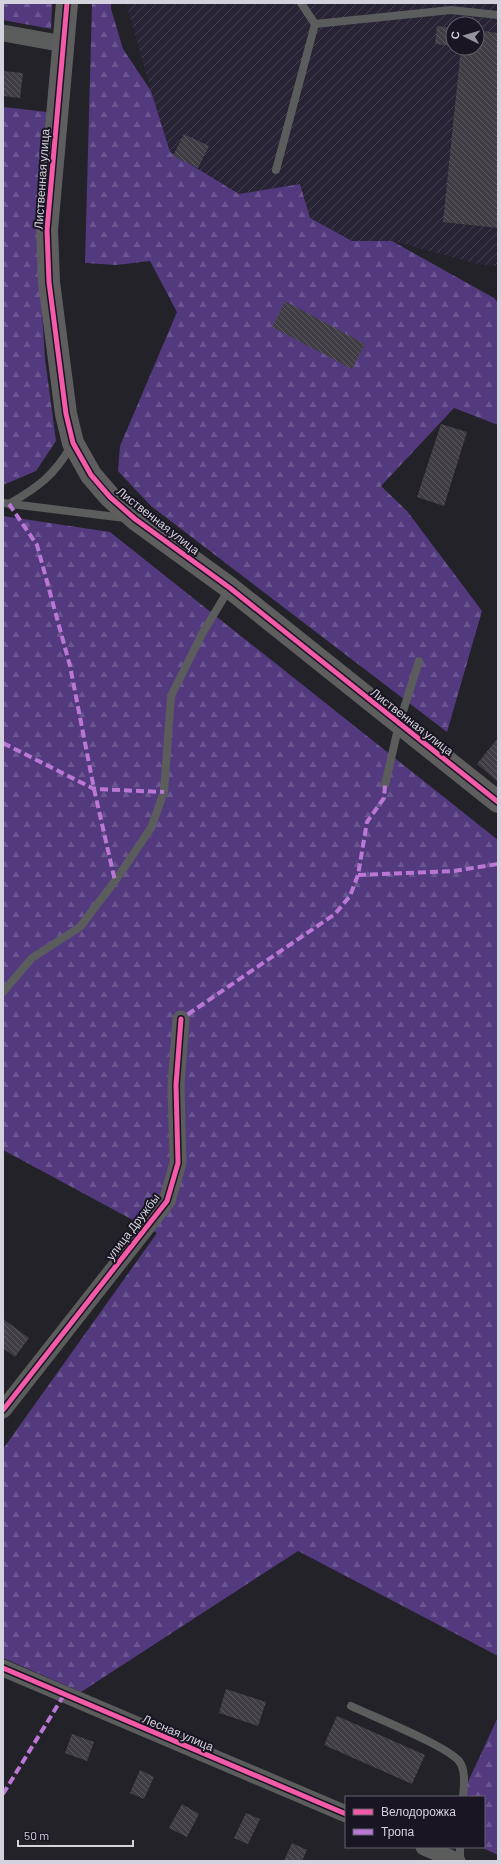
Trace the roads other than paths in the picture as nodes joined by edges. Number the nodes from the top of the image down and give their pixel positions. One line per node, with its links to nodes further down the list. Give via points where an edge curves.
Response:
1 (66, 3): 6 (street, Лиственная улица)
2 (301, 3): 4 (lane)
3 (498, 15): 4 (lane, via 451,10)
4 (315, 24): 7 (lane)
5 (3, 33): 6 (street)
6 (64, 44): 8 (street, Лиственная улица, via 47,230 49,282 66,414)
7 (276, 170)
8 (73, 443): 9 (lane, via 61,464 39,486); 10 (street, Лиственная улица, via 90,475)
9 (6, 504): 10 (lane)
10 (135, 519): 11 (street, Лиственная улица)
11 (230, 588): 13 (street, Лиственная улица); 16 (lane, via 202,634 171,696 164,792 151,828 116,882 80,927 32,958)
12 (419, 661): 13 (lane)
13 (399, 724): 14 (lane); 15 (street, Лиственная улица)
14 (385, 785)
15 (498, 802)
16 (3, 992)
17 (181, 1019): 18 (street, улица Дружбы, via 176,1085 178,1163 167,1201)
18 (3, 1410)
19 (3, 1668): 22 (street, Лесная улица)
20 (351, 1706): 21 (lane, via 445,1750 459,1761 464,1779)
21 (463, 1796)
22 (345, 1814)
23 (426, 1848): 25 (street)
24 (460, 1848): 25 (lane)
25 (458, 1861)

